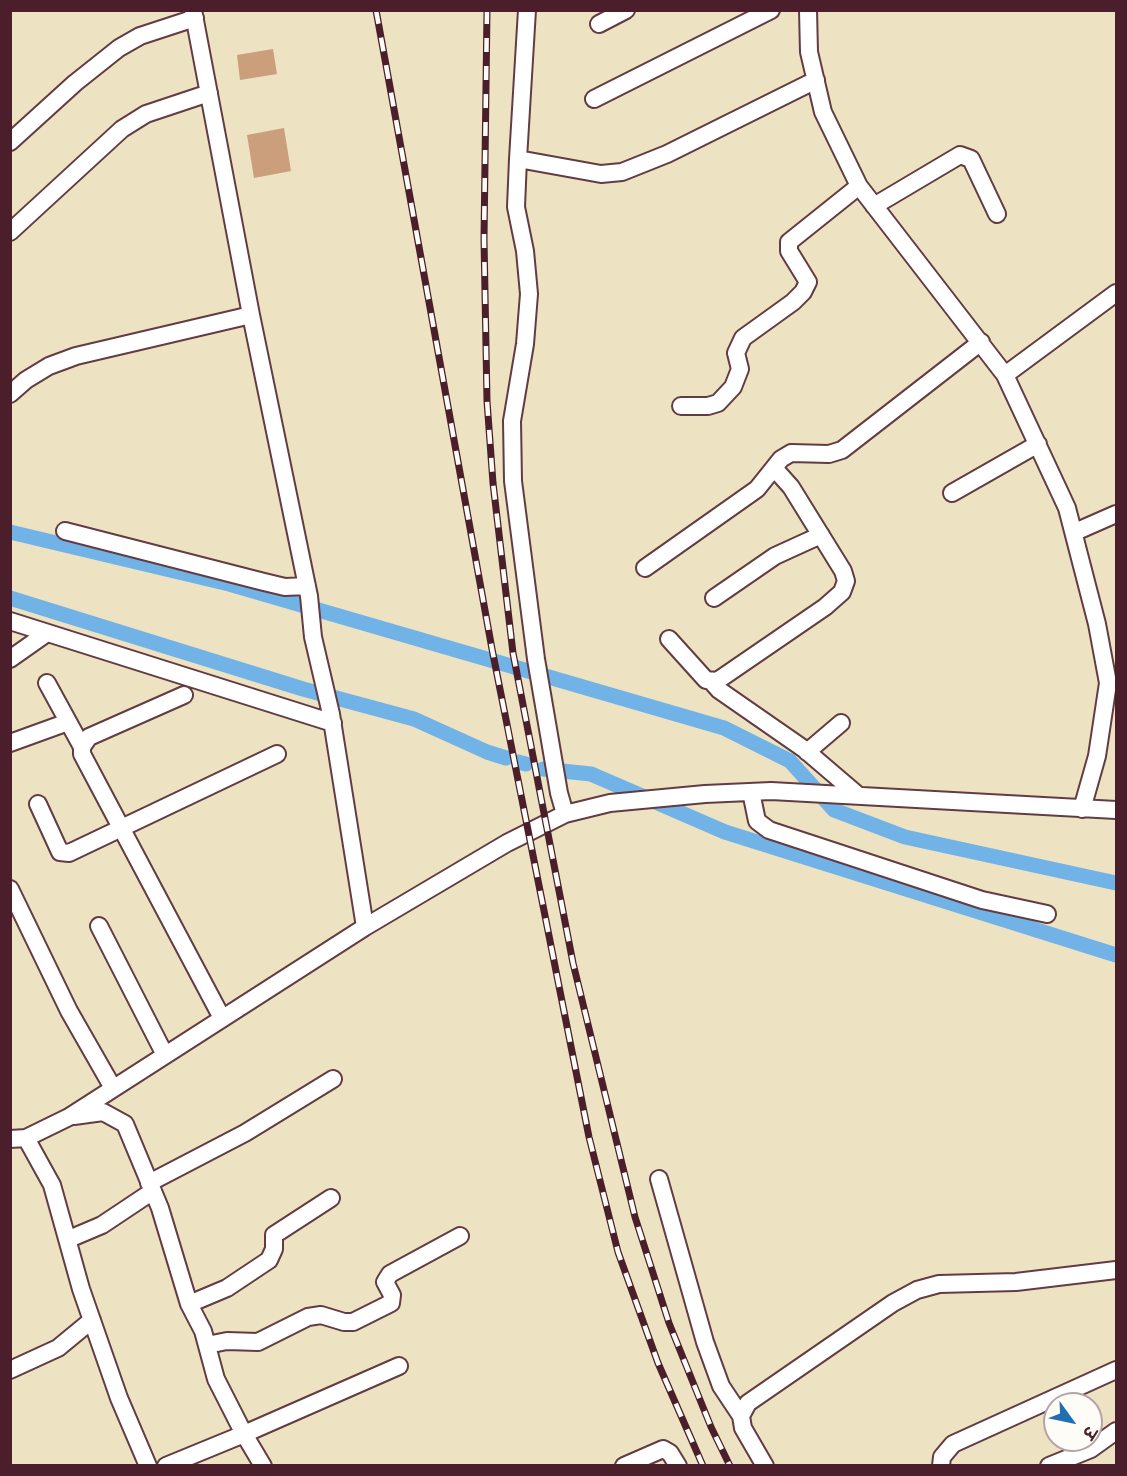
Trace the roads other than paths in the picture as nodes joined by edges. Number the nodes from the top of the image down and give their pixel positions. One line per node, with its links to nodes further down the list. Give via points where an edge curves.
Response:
1 (527, 10): 11 (street)
2 (626, 10): 6 (street)
3 (771, 10): 9 (street)
4 (808, 10): 7 (street, via 809,52)
5 (194, 14): 8 (street); 10 (street, via 119,48)
6 (599, 24)
7 (816, 80): 11 (street, via 667,154 622,172 601,174); 12 (street, via 823,112)
8 (209, 93): 15 (street, via 146,114 122,129); 17 (street)
9 (594, 99)
10 (10, 142)
11 (518, 159): 51 (street, via 516,207 529,294 512,421 513,481 536,659)
12 (859, 186): 13 (street); 21 (street, via 789,242 789,251 807,277 807,287 793,302 743,338 736,353 740,369 733,387 718,403)
13 (874, 206): 14 (street, via 960,155 971,159); 18 (street)
14 (997, 214)
15 (10, 232)
16 (1116, 293): 19 (street)
17 (251, 315): 20 (street, via 76,356 49,366); 30 (street)
18 (981, 342): 19 (street); 23 (street, via 842,450 829,454 791,453)
19 (1005, 375): 22 (street)
20 (10, 394)
21 (681, 406)
22 (1038, 444): 24 (street); 27 (street)
23 (774, 468): 28 (street, via 791,487); 29 (street, via 758,489)
24 (952, 492)
25 (1116, 514): 27 (street)
26 (65, 531): 30 (street)
27 (1075, 532): 49 (street, via 1108,683 1097,756)
28 (820, 535): 31 (street, via 775,556); 36 (street, via 843,571 846,580 842,592 717,681)
29 (645, 568)
30 (308, 591): 39 (street, via 313,637)
31 (714, 598)
32 (10, 621): 33 (street)
33 (47, 633): 35 (street); 39 (street)
34 (669, 639): 36 (street)
35 (10, 659)
36 (711, 681): 44 (street)
37 (47, 683): 40 (street)
38 (184, 695): 43 (street, via 89,737)
39 (332, 719): 56 (street)
40 (68, 722): 42 (street); 43 (street)
41 (841, 723): 44 (street)
42 (10, 743)
43 (82, 747): 52 (street, via 82,754)
44 (807, 752): 47 (street)
45 (277, 754): 52 (street)
46 (751, 792): 47 (street); 51 (street, via 610,803); 54 (street, via 757,821 769,830 982,900)
47 (853, 795): 49 (street)
48 (38, 804): 52 (street, via 63,855)
49 (1082, 809): 50 (street)
50 (1116, 810)
51 (565, 814): 56 (street, via 507,843)
52 (122, 830): 57 (street)
53 (10, 889): 60 (street, via 69,1011)
54 (1047, 914)
55 (99, 926): 58 (street)
56 (365, 927): 57 (street)
57 (222, 1018): 58 (street)
58 (165, 1055): 60 (street)
59 (333, 1078): 64 (street)
60 (113, 1088): 61 (street)
61 (69, 1117): 62 (street); 64 (street, via 103,1112 125,1124)
62 (18, 1138): 67 (street, via 46,1172)
63 (659, 1179): 75 (street, via 705,1342 721,1386)
64 (151, 1187): 67 (street, via 102,1225); 69 (street)
65 (331, 1198): 69 (street, via 274,1235 269,1260 227,1288)
66 (460, 1236): 71 (street, via 390,1274 385,1282 392,1295 391,1303 353,1322 308,1317 258,1342)
67 (69, 1239): 70 (street)
68 (1116, 1270): 75 (street, via 1016,1282 939,1284 917,1290 748,1403)
69 (189, 1304): 71 (street)
70 (92, 1320): 73 (street, via 58,1348); 79 (street)
71 (207, 1345): 77 (street, via 216,1379)
72 (399, 1366): 77 (street)
73 (10, 1370)
74 (1116, 1370): 78 (street, via 952,1444)
75 (741, 1416): 84 (street, via 743,1428)
76 (1116, 1431): 85 (street, via 1090,1449)
77 (244, 1434): 80 (street); 81 (street)
78 (947, 1463)
79 (148, 1466)
80 (166, 1466)
81 (263, 1466)
82 (624, 1466): 83 (street, via 663,1449)
83 (678, 1466)
84 (765, 1466)
85 (1049, 1466)

